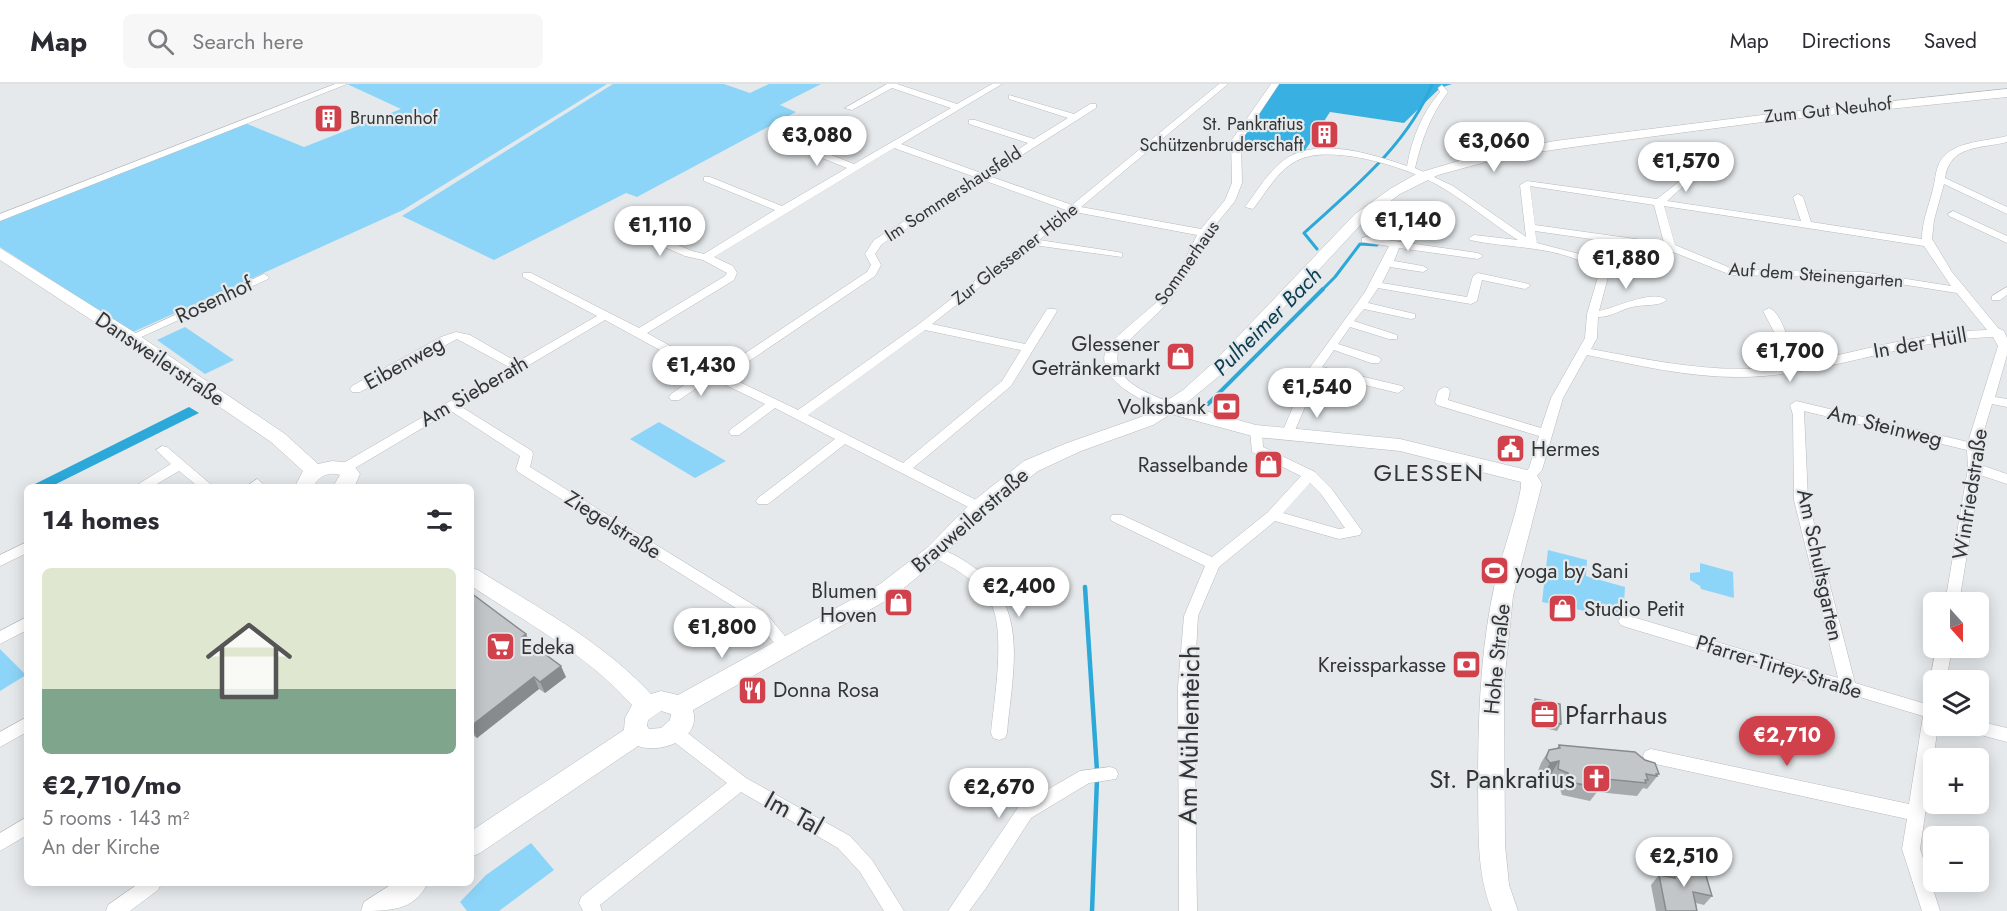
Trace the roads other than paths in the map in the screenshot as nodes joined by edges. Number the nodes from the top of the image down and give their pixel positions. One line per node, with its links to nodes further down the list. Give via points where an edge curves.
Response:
1 (343, 84): 31 (street)
2 (893, 84): 10 (street); 11 (street)
3 (998, 84): 10 (street)
4 (1224, 84): 27 (street, Zur Glessener Höhe)
5 (1275, 84): 35 (street, Sommerhaus, via 1236,141 1237,183 1230,201)
6 (1442, 87): 19 (street, via 1444,92 1434,102 1422,129)
7 (2007, 93): 19 (main road, Zum Gut Neuhof, via 1779,115 1622,136)
8 (1012, 97): 12 (street)
9 (1093, 106): 12 (street, Im Sommershausfeld)
10 (958, 107): 17 (street)
11 (849, 108)
12 (1074, 117): 16 (street, Im Sommershausfeld)
13 (972, 122): 16 (street, Im Sommershausfeld)
14 (2007, 140): 22 (street, via 1954,152 1940,169)
15 (788, 141): 18 (street)
16 (1033, 142): 20 (street, Im Sommershausfeld)
17 (895, 145): 18 (street); 20 (street)
18 (856, 168): 28 (street)
19 (1418, 172): 26 (street, via 1323,151 1306,153 1287,162); 42 (street, via 1439,181); 87 (main road, Zum Gut Neuhof, via 1360,217 1218,368)
20 (981, 175): 27 (street); 77 (street, Im Sommershausfeld, via 878,242 870,254 876,265 871,274)
21 (707, 179): 28 (street)
22 (1940, 179): 29 (street); 40 (street, via 1927,230)
23 (1685, 180): 25 (street)
24 (1798, 197): 33 (street)
25 (1658, 203): 33 (street); 34 (street, via 1530,183 1525,185); 43 (street)
26 (1250, 207)
27 (1073, 209): 35 (street); 39 (street, Zur Glessener Höhe)
28 (783, 210): 46 (street)
29 (2007, 211)
30 (1953, 214): 38 (street)
31 (0, 218)
32 (623, 225): 46 (street, via 689,255)
33 (1807, 225): 40 (street)
34 (1530, 227): 42 (street); 43 (street, Auf dem Steinengarten)
35 (1203, 233): 87 (street, Sommerhaus, via 1165,300 1112,350 1108,360 1122,381)
36 (1474, 238): 42 (street)
37 (1366, 240): 41 (street)
38 (2007, 240)
39 (1031, 242): 45 (street); 65 (street, Zur Glessener Höhe)
40 (1928, 243): 55 (street)
41 (1395, 245): 47 (street); 50 (street, via 1479,257)
42 (1536, 246): 61 (street, Hohe Straße, via 1589,260 1602,270)
43 (1670, 247): 55 (street, Auf dem Steinengarten, via 1731,272 1862,275)
44 (0, 253): 69 (main road, Dansweilerstraße)
45 (1118, 255)
46 (706, 257): 66 (street, via 729,268 730,278)
47 (1389, 264): 48 (street); 52 (street)
48 (1423, 269)
49 (527, 275): 62 (street)
50 (1478, 276): 52 (street, via 1471,301); 53 (street)
51 (264, 277): 69 (street, Rosenhof)
52 (1377, 285): 58 (street)
53 (1525, 286)
54 (2007, 290): 56 (street)
55 (1962, 291): 67 (street)
56 (1996, 298)
57 (1661, 300): 61 (street)
58 (1362, 305): 63 (street); 64 (street)
59 (1051, 311): 71 (street)
60 (1769, 312): 75 (street)
61 (1593, 314): 72 (street, Hohe Straße, via 1591,338)
62 (604, 316): 66 (street); 74 (street, Am Sieberath)
63 (1411, 316)
64 (1348, 323): 68 (street); 70 (street)
65 (923, 326): 71 (street); 88 (street, Zur Glessener Höhe)
66 (639, 333): 77 (street)
67 (2001, 333): 75 (street, In der Hüll, via 1930,340); 82 (street, Winfriedstraße, via 2004,346)
68 (1393, 337)
69 (131, 338): 99 (main road, Dansweilerstraße, via 278,438)
70 (1331, 345): 73 (street); 76 (street)
71 (1026, 348): 97 (street, via 1007,383)
72 (1585, 351): 75 (street, In der Hüll, via 1711,371 1749,373); 91 (street, Hohe Straße, via 1557,398)
73 (1375, 360)
74 (516, 366): 78 (street, Eibenweg, via 456,335); 85 (street, Am Sieberath)
75 (1791, 368)
76 (1315, 369): 79 (street); 92 (street)
77 (714, 375): 81 (street); 83 (street)
78 (356, 389)
79 (1398, 389)
80 (1444, 391): 91 (street, via 1440,402)
81 (675, 397)
82 (1987, 399): 84 (street); 94 (street, Winfriedstraße)
83 (774, 403): 88 (street); 90 (street)
84 (2007, 403)
85 (450, 405): 103 (street, Am Sieberath); 120 (street, Ziegelstraße, via 526,454 523,469 760,616)
86 (1796, 405): 94 (street, Am Steinweg); 121 (street, Am Schultsgarten, via 1800,415 1801,500)
87 (1170, 407): 89 (main road); 108 (main road, Brauweilerstraße, via 1147,421 1031,466)
88 (799, 415): 93 (street)
89 (1256, 431): 92 (main road); 100 (street, via 1257,449)
90 (735, 432)
91 (1546, 434): 101 (street, Hohe Straße, via 1535,470)
92 (1287, 435): 101 (main road, via 1400,445)
93 (843, 438): 97 (street); 107 (street)
94 (1973, 447): 98 (street, Winfriedstraße)
95 (162, 450): 96 (street)
96 (180, 465): 104 (street); 105 (street)
97 (905, 468): 108 (street)
98 (1975, 468): 102 (street); 116 (street, Winfriedstraße)
99 (315, 472): 103 (main road, via 334,466); 106 (main road)
100 (1310, 475): 109 (street, Am Mühlenteich); 109 (street, via 1355,531 1340,534)
101 (1528, 477): 142 (main road, Hohe Straße, via 1532,484 1502,599 1493,674 1492,869)
102 (2007, 479)
103 (343, 482)
104 (145, 484)
105 (203, 484)
106 (304, 484)
107 (763, 501)
108 (980, 507): 112 (main road, Brauweilerstraße)
109 (1273, 515): 114 (street, Am Mühlenteich)
110 (1117, 518): 114 (street)
111 (24, 549): 113 (street)
112 (935, 552): 120 (main road, Brauweilerstraße, via 887,591); 128 (street, via 984,582 999,604 1004,647)
113 (0, 561)
114 (1213, 564): 148 (street, Am Mühlenteich, via 1191,616 1186,699)
115 (474, 578): 122 (main road, via 589,652 622,678)
116 (1954, 592)
117 (1626, 621): 121 (street, Pfarrer-Tirtey-Straße)
118 (24, 625): 119 (street)
119 (0, 638)
120 (786, 647): 123 (main road, Brauweilerstraße)
121 (1848, 688): 124 (street, Pfarrer-Tirtey-Straße)
122 (647, 706): 123 (main road, via 661,701); 129 (main road, via 635,723)
123 (679, 706): 127 (main road, via 684,716)
124 (1923, 707)
125 (24, 726): 132 (street)
126 (1989, 730): 130 (street)
127 (675, 733): 129 (main road, via 659,740); 135 (street, Im Tal)
128 (999, 733)
129 (638, 734): 139 (main road)
130 (2007, 735)
131 (1929, 736): 136 (street)
132 (0, 740)
133 (1651, 756): 136 (street)
134 (1110, 774): 147 (street, via 1086,776 1025,812)
135 (740, 783): 145 (street, via 588,903); 146 (street, Im Tal, via 844,842 866,866)
136 (1916, 813): 149 (street, via 1911,849)
137 (24, 827): 138 (street)
138 (0, 843)
139 (474, 843)
140 (149, 886): 143 (street)
141 (411, 886): 144 (main road)
142 (1498, 905)
143 (115, 911)
144 (374, 911)
145 (593, 911)
146 (895, 911)
147 (957, 911)
148 (1188, 911)
149 (1931, 911)

